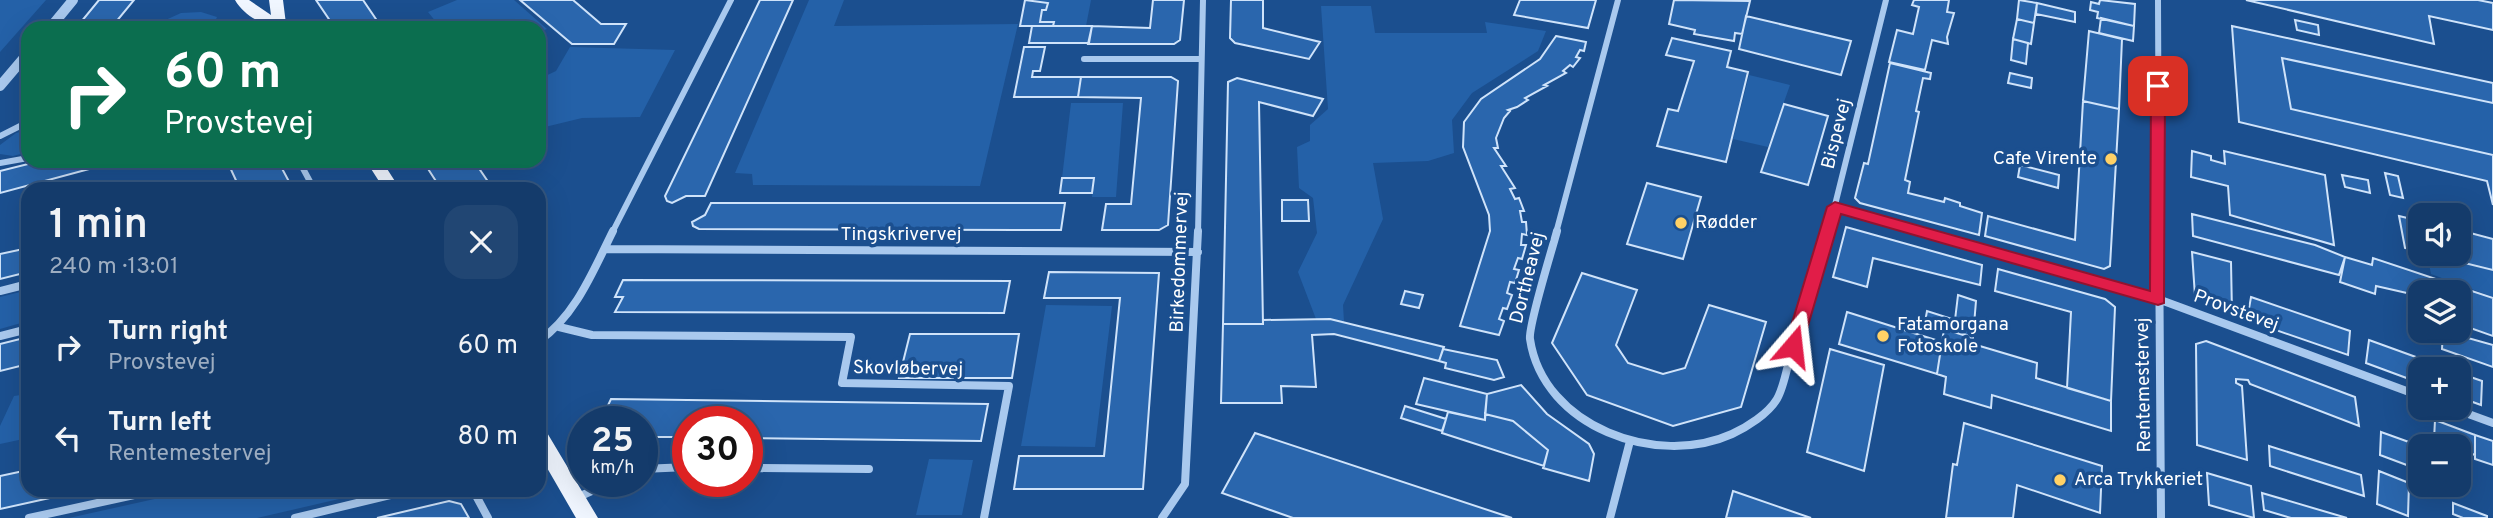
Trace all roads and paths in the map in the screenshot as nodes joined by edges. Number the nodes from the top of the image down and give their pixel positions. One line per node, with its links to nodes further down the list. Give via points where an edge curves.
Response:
1 (73, 0): 9 (street)
2 (242, 0): 10 (main road)
3 (275, 0): 11 (main road)
4 (731, 0): 21 (street)
5 (1203, 0): 12 (street, Birkedommervej)
6 (1618, 0): 33 (street, Dortheavej, via 1529,337 1541,377 1556,397 1578,416)
7 (1886, 0): 20 (street, Bispevej)
8 (2158, 0): 25 (street, Rentemestervej)
9 (56, 21)
10 (272, 21)
11 (280, 21)
12 (1201, 59): 13 (street); 22 (street, Birkedommervej)
13 (1084, 60)
14 (21, 62): 15 (street)
15 (0, 86)
16 (21, 126): 17 (street)
17 (0, 136)
18 (21, 159): 19 (street)
19 (0, 163)
20 (1835, 207): 25 (street, Provstevej); 33 (street, Bispevej, via 1777,399 1763,419 1721,442 1694,447)
21 (605, 249): 22 (street, Tingskrivervej); 26 (street)
22 (1198, 252): 46 (street, Birkedommervej, via 1185,484)
23 (21, 286): 24 (street)
24 (0, 290)
25 (2158, 299): 30 (street, Provstevej); 48 (street, Rentemestervej)
26 (559, 327): 29 (street); 45 (street, Skovløbervej, via 592,335 851,337 842,383 1009,386)
27 (21, 331): 28 (street)
28 (0, 336)
29 (546, 336)
30 (2408, 392)
31 (2471, 415): 32 (street)
32 (2493, 423)
33 (1630, 441): 47 (street)
34 (546, 448): 40 (main road)
35 (763, 468): 36 (street)
36 (869, 469)
37 (125, 497): 41 (street)
38 (382, 497): 42 (street)
39 (477, 497): 43 (street)
40 (575, 498): 44 (main road)
41 (29, 518)
42 (295, 518)
43 (488, 518)
44 (587, 518)
45 (984, 518)
46 (1162, 518)
47 (1610, 518)
48 (2161, 518)

